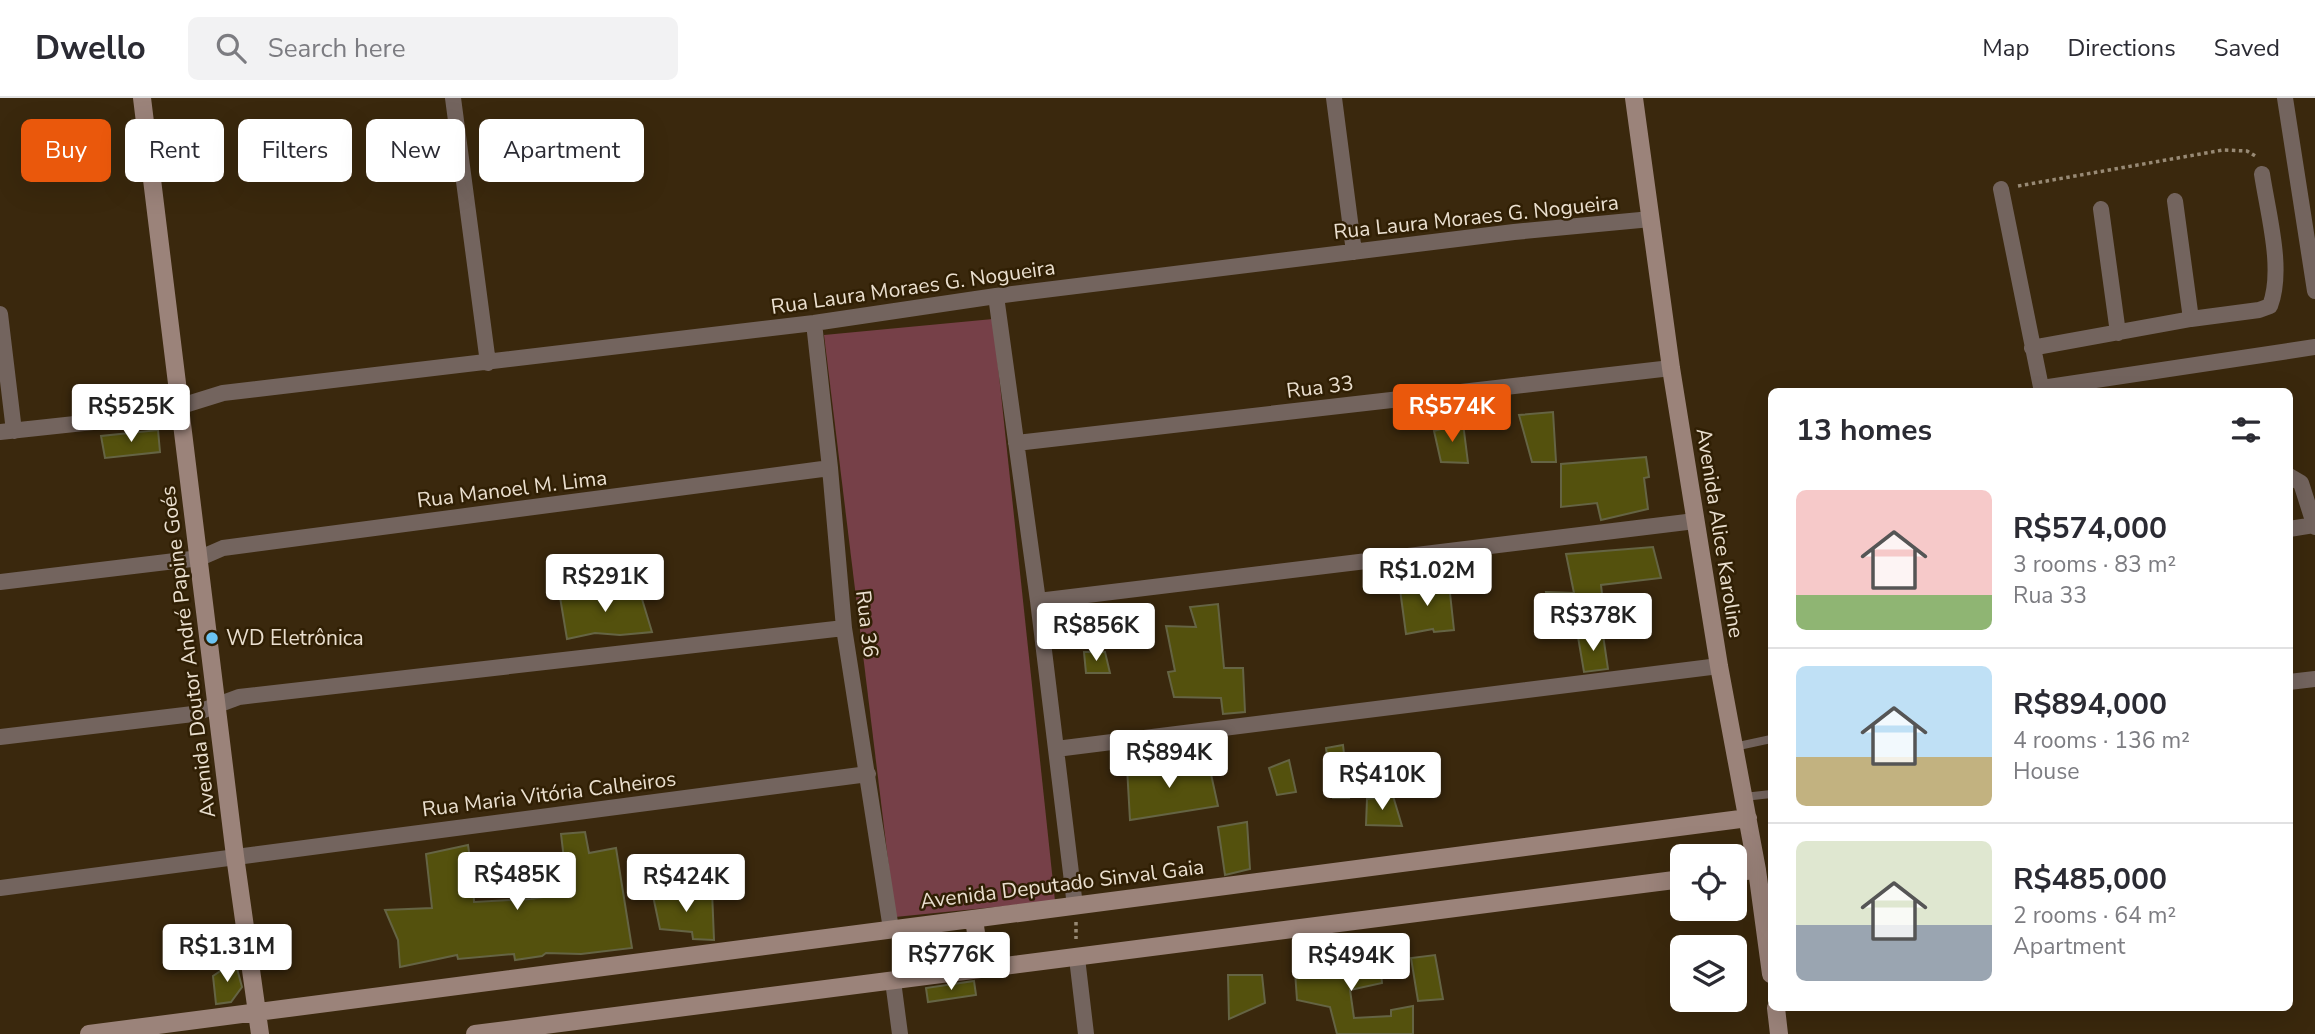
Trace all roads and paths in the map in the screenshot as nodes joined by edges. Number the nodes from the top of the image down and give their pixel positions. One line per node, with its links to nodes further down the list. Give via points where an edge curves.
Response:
1 (142, 98): 24 (street, Avenida Doutor André Papine Goés)
2 (453, 98): 20 (street)
3 (1334, 98): 11 (street)
4 (1634, 98): 10 (street, Avenida Alice Karoline)
5 (2285, 98): 12 (street)
6 (2262, 174): 7 (path, via 2262,160 2247,151 2223,150); 15 (street, via 2276,265 2276,292 2270,306)
7 (2001, 189): 19 (street)
8 (2175, 201): 15 (street)
9 (2101, 209): 17 (street)
10 (1651, 219): 11 (street, Rua Laura Moraes G. Nogueira); 21 (street, Avenida Alice Karoline)
11 (1354, 252): 13 (street, Rua Laura Moraes G. Nogueira)
12 (2315, 291)
13 (996, 296): 16 (street, Rua Laura Moraes G. Nogueira); 26 (street)
14 (0, 314): 25 (street)
15 (2191, 319): 17 (street)
16 (814, 323): 20 (street, Rua Laura Moraes G. Nogueira); 27 (street, Rua 36)
17 (2118, 333): 19 (street)
18 (2315, 347): 23 (street)
19 (2032, 348): 22 (street)
20 (488, 363): 24 (street, Rua Laura Moraes G. Nogueira, via 223,393)
21 (1671, 368): 26 (street, Rua 33); 29 (street, Avenida Alice Karoline)
22 (2042, 388)
23 (2055, 388)
24 (181, 407): 25 (street, Rua Laura Moraes G. Nogueira, via 149,416); 32 (street, Avenida Doutor André Papine Goés)
25 (7, 432)
26 (1016, 443): 34 (street)
27 (830, 468): 32 (street, Rua Manoel M. Lima, via 223,548); 35 (street, Rua 36)
28 (2293, 478): 30 (street, via 2301,483)
29 (1695, 521): 34 (street); 36 (street, Avenida Alice Karoline)
30 (2315, 526): 31 (street)
31 (2293, 529)
32 (200, 558): 33 (street, Rua Manoel M. Lima); 39 (street, Avenida Doutor André Papine Goés)
33 (0, 582)
34 (1038, 601): 43 (street)
35 (844, 628): 39 (street, via 239,696); 44 (street, Rua 36)
36 (1719, 666): 42 (street, Avenida Alice Karoline); 43 (street)
37 (2315, 679): 38 (street)
38 (2293, 682)
39 (217, 705): 40 (street, via 193,714); 48 (street, Avenida Doutor André Papine Goés)
40 (0, 737)
41 (1768, 740): 42 (lane)
42 (1734, 747): 46 (street, Avenida Alice Karoline)
43 (1056, 749): 53 (street)
44 (868, 774): 48 (street, Rua Maria Vitória Calheiros); 56 (street, Rua 36)
45 (1768, 794): 46 (lane)
46 (1744, 797): 47 (street, Avenida Alice Karoline)
47 (1748, 818): 49 (street, Avenida Alice Karoline); 53 (street, Avenida Deputado Sinval Gaia)
48 (235, 856): 52 (street, Rua Maria Vitória Calheiros); 62 (street, Avenida Doutor André Papine Goés)
49 (1756, 870): 50 (street); 57 (street, Avenida Alice Karoline)
50 (1747, 871)
51 (1670, 881): 58 (street)
52 (0, 888)
53 (1075, 906): 54 (street, Avenida Deputado Sinval Gaia); 58 (path)
54 (974, 919): 55 (street, Avenida Deputado Sinval Gaia); 59 (street)
55 (938, 924): 56 (street, Avenida Deputado Sinval Gaia); 60 (path)
56 (891, 929): 62 (street, Avenida Deputado Sinval Gaia)
57 (1768, 953)
58 (1077, 958): 59 (street); 68 (street)
59 (981, 968): 60 (street)
60 (948, 973): 61 (street)
61 (893, 981): 66 (street); 67 (street)
62 (256, 1010): 64 (street, Avenida Deputado Sinval Gaia); 65 (street, Avenida Doutor André Papine Goés)
63 (1776, 1011): 69 (street)
64 (89, 1034)
65 (260, 1034)
66 (475, 1034)
67 (900, 1034)
68 (1086, 1034)
69 (1775, 1034)

